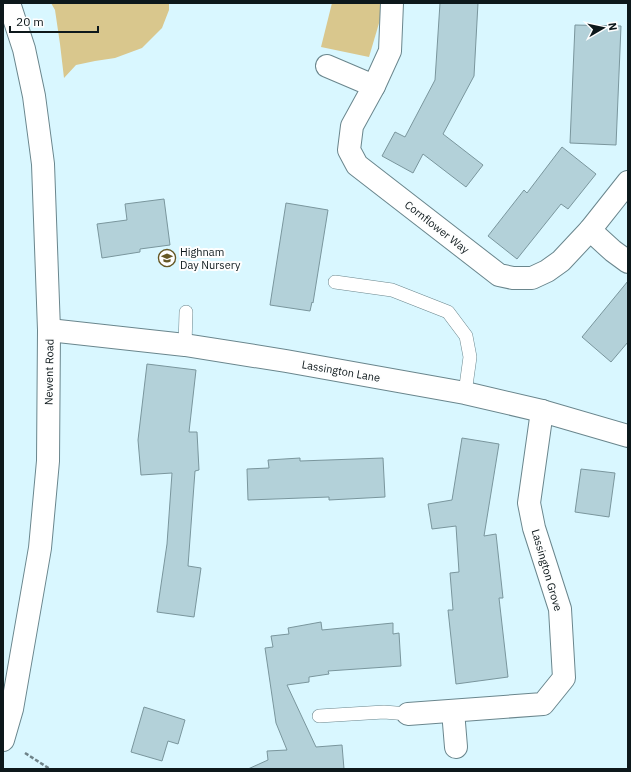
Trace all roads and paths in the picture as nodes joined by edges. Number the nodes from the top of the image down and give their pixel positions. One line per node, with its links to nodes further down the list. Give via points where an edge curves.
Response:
1 (9, 3): 10 (street, Newent Road, via 24,49 33,90 43,164)
2 (392, 3): 4 (street, Cornflower Way, via 390,51)
3 (327, 66): 4 (street)
4 (374, 86): 6 (street, Cornflower Way, via 352,126 349,150 357,165 500,275 532,278 547,271 561,261)
5 (628, 182): 6 (street, Cornflower Way)
6 (590, 230): 7 (street)
7 (628, 262)
8 (335, 282): 12 (lane, via 392,290 448,312 466,336 470,357)
9 (186, 312): 11 (lane)
10 (50, 330): 11 (street, Lassington Lane); 18 (street, Newent Road, via 48,461 40,548 12,709)
11 (185, 345): 12 (street, Lassington Lane)
12 (465, 393): 13 (street, Lassington Lane)
13 (542, 411): 14 (street, Lassington Lane); 15 (street, Lassington Grove, via 529,502 534,528 560,610 564,678 543,704)
14 (628, 436)
15 (453, 711): 16 (street, Lassington Grove); 19 (street)
16 (408, 714): 17 (lane, via 384,712)
17 (319, 716)
18 (3, 740)
19 (456, 746)

